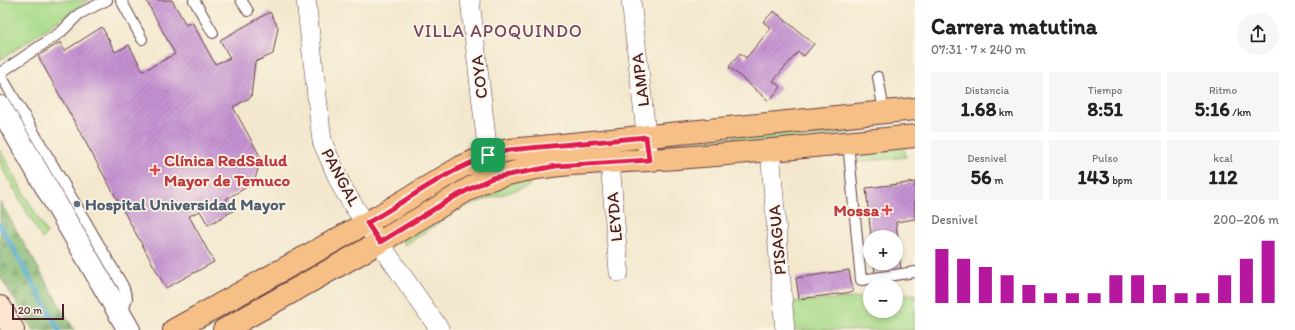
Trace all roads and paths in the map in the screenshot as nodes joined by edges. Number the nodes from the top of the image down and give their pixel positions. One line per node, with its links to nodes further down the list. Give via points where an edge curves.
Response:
1 (107, 0): 11 (lane, via 79,14 61,32)
2 (121, 0): 10 (lane)
3 (194, 0): 9 (lane)
4 (241, 0): 8 (lane)
5 (306, 0): 25 (street, PANGAL, via 322,141 341,184)
6 (470, 0): 22 (street, COYA)
7 (631, 0): 18 (street, LAMPA)
8 (248, 12)
9 (213, 33)
10 (142, 39)
11 (0, 74): 16 (lane)
12 (878, 77): 15 (lane)
13 (0, 107): 16 (street)
14 (915, 108): 15 (main road)
15 (884, 112): 18 (main road); 19 (main road)
16 (24, 132): 30 (street, via 83,233)
17 (915, 136): 19 (main road)
18 (646, 137): 22 (main road, via 522,149); 23 (street, LAMPA)
19 (887, 139): 20 (main road)
20 (848, 143): 21 (main road); 28 (lane, via 861,280)
21 (770, 150): 23 (main road); 35 (street, PISAGUA)
22 (488, 155): 25 (main road, via 444,176)
23 (649, 160): 24 (main road)
24 (610, 162): 26 (main road, via 556,166 492,178 454,197); 27 (street, LEYDA)
25 (367, 223): 26 (street, PANGAL); 32 (main road)
26 (380, 242): 33 (main road); 34 (street, PANGAL)
27 (619, 272)
28 (915, 272)
29 (0, 307): 31 (main road)
30 (125, 324)
31 (13, 330)
32 (174, 330)
33 (224, 330)
34 (440, 330)
35 (785, 330)

